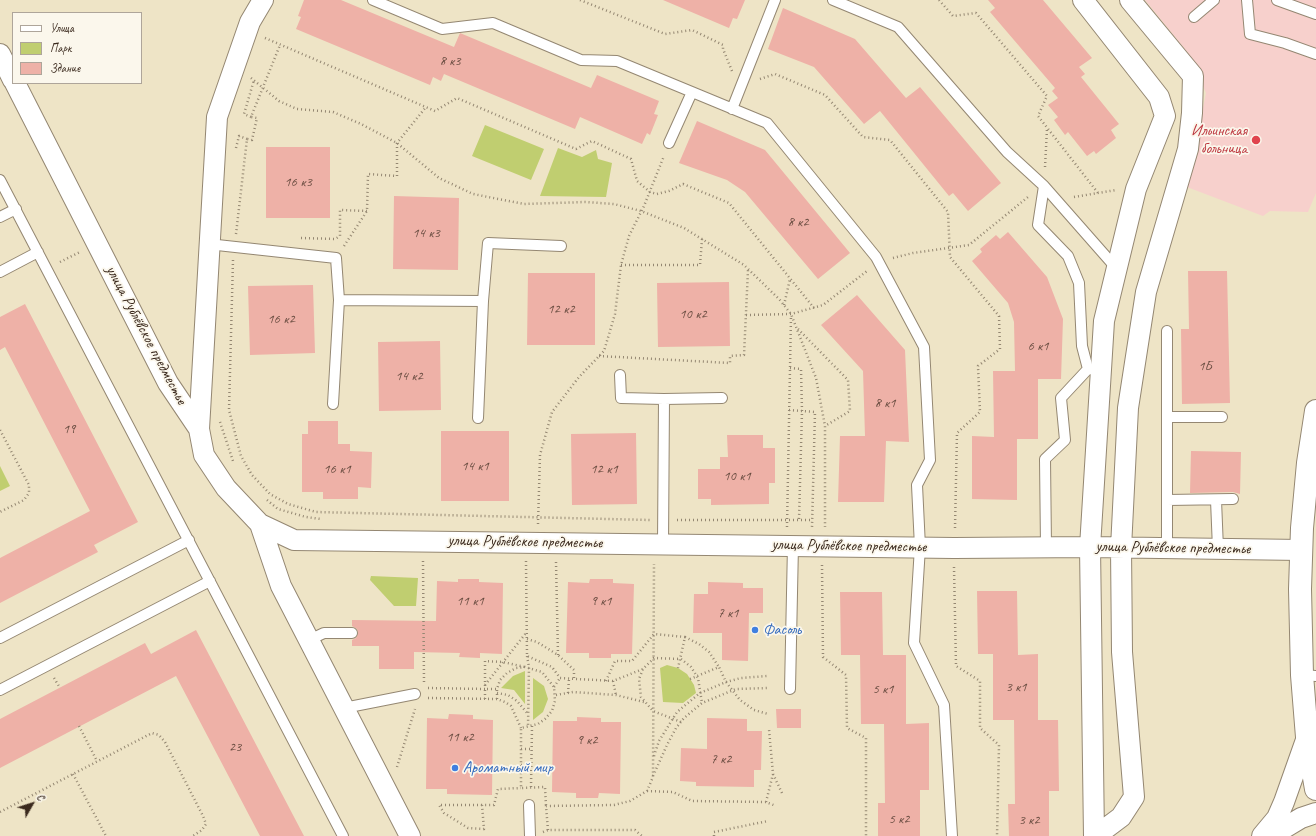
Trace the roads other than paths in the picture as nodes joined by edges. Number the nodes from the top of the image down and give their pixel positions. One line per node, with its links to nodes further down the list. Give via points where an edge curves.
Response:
1 (263, 0): 25 (street, via 250,22 217,117)
2 (373, 0): 16 (lane, via 442,29 493,23 581,60 617,60)
3 (775, 0): 17 (lane)
4 (833, 0): 22 (lane, via 898,27 1007,152)
5 (1083, 0): 19 (street, via 1159,97)
6 (1130, 0): 18 (street, via 1193,76)
7 (1214, 0): 11 (lane)
8 (1247, 0): 13 (lane, via 1250,34)
9 (1278, 0): 10 (lane)
10 (1316, 14)
11 (1194, 17)
12 (0, 54): 14 (street)
13 (1316, 54)
14 (12, 78)
15 (16, 84): 42 (street, улица Рублёвское предместье, via 168,383)
16 (692, 92): 17 (lane); 20 (lane)
17 (732, 109): 48 (lane, via 767,123 879,262 924,347 930,460 917,485)
18 (1192, 112): 19 (street); 52 (street, via 1188,149 1146,292 1128,408)
19 (1165, 116): 28 (street, via 1138,186)
20 (669, 143)
21 (0, 180): 23 (lane)
22 (1044, 186): 28 (lane); 33 (lane, via 1038,225 1068,256 1079,283 1082,346)
23 (16, 209): 24 (lane); 27 (lane)
24 (0, 217)
25 (208, 244): 30 (lane, via 336,258); 42 (street)
26 (561, 246): 31 (lane, via 488,243)
27 (38, 252): 29 (lane); 49 (lane)
28 (1116, 269): 33 (street)
29 (0, 272)
30 (339, 300): 31 (lane); 37 (lane)
31 (483, 301): 41 (lane)
32 (1167, 331): 39 (lane)
33 (1095, 370): 50 (lane, via 1061,398 1064,440 1046,459); 51 (street)
34 (620, 375): 36 (lane, via 621,398)
35 (722, 398): 36 (lane)
36 (664, 399): 56 (lane, via 664,520)
37 (333, 404)
38 (1316, 411): 55 (street, via 1308,463)
39 (1167, 417): 40 (lane); 44 (lane)
40 (1222, 417)
41 (478, 418)
42 (199, 429): 46 (street, улица Рублёвское предместье, via 204,454 226,488)
43 (1233, 499): 45 (lane)
44 (1167, 500): 45 (lane); 53 (lane)
45 (1216, 500): 54 (lane)
46 (260, 524): 56 (street, улица Рублёвское предместье, via 294,540); 60 (street, via 281,586)
47 (790, 537): 48 (street, улица Рублёвское предместье); 56 (street, улица Рублёвское предместье); 62 (lane)
48 (919, 537): 50 (street, улица Рублёвское предместье); 74 (lane, via 914,643 944,705)
49 (189, 540): 57 (lane); 59 (lane)
50 (1046, 547): 51 (street, улица Рублёвское предместье)
51 (1090, 547): 52 (street, улица Рублёвское предместье); 70 (street)
52 (1121, 548): 53 (street, улица Рублёвское предместье); 70 (street, via 1122,652 1134,797 1121,817 1105,830)
53 (1167, 549): 54 (street, улица Рублёвское предместье)
54 (1218, 549): 55 (street, улица Рублёвское предместье)
55 (1301, 550): 61 (street)
56 (659, 552)
57 (210, 581): 63 (lane); 71 (lane)
58 (352, 633): 60 (lane, via 324,633)
59 (0, 638)
60 (309, 640): 65 (street)
61 (1309, 675): 66 (street)
62 (790, 689)
63 (0, 690)
64 (420, 696): 65 (lane)
65 (344, 708): 72 (street)
66 (1307, 737): 67 (street); 75 (street, via 1277,818)
67 (1316, 788)
68 (529, 805): 73 (lane)
69 (1316, 813): 76 (street, via 1301,818)
70 (1095, 834)
71 (344, 836)
72 (410, 836)
73 (530, 836)
74 (952, 836)
75 (1262, 836)
76 (1271, 836)

